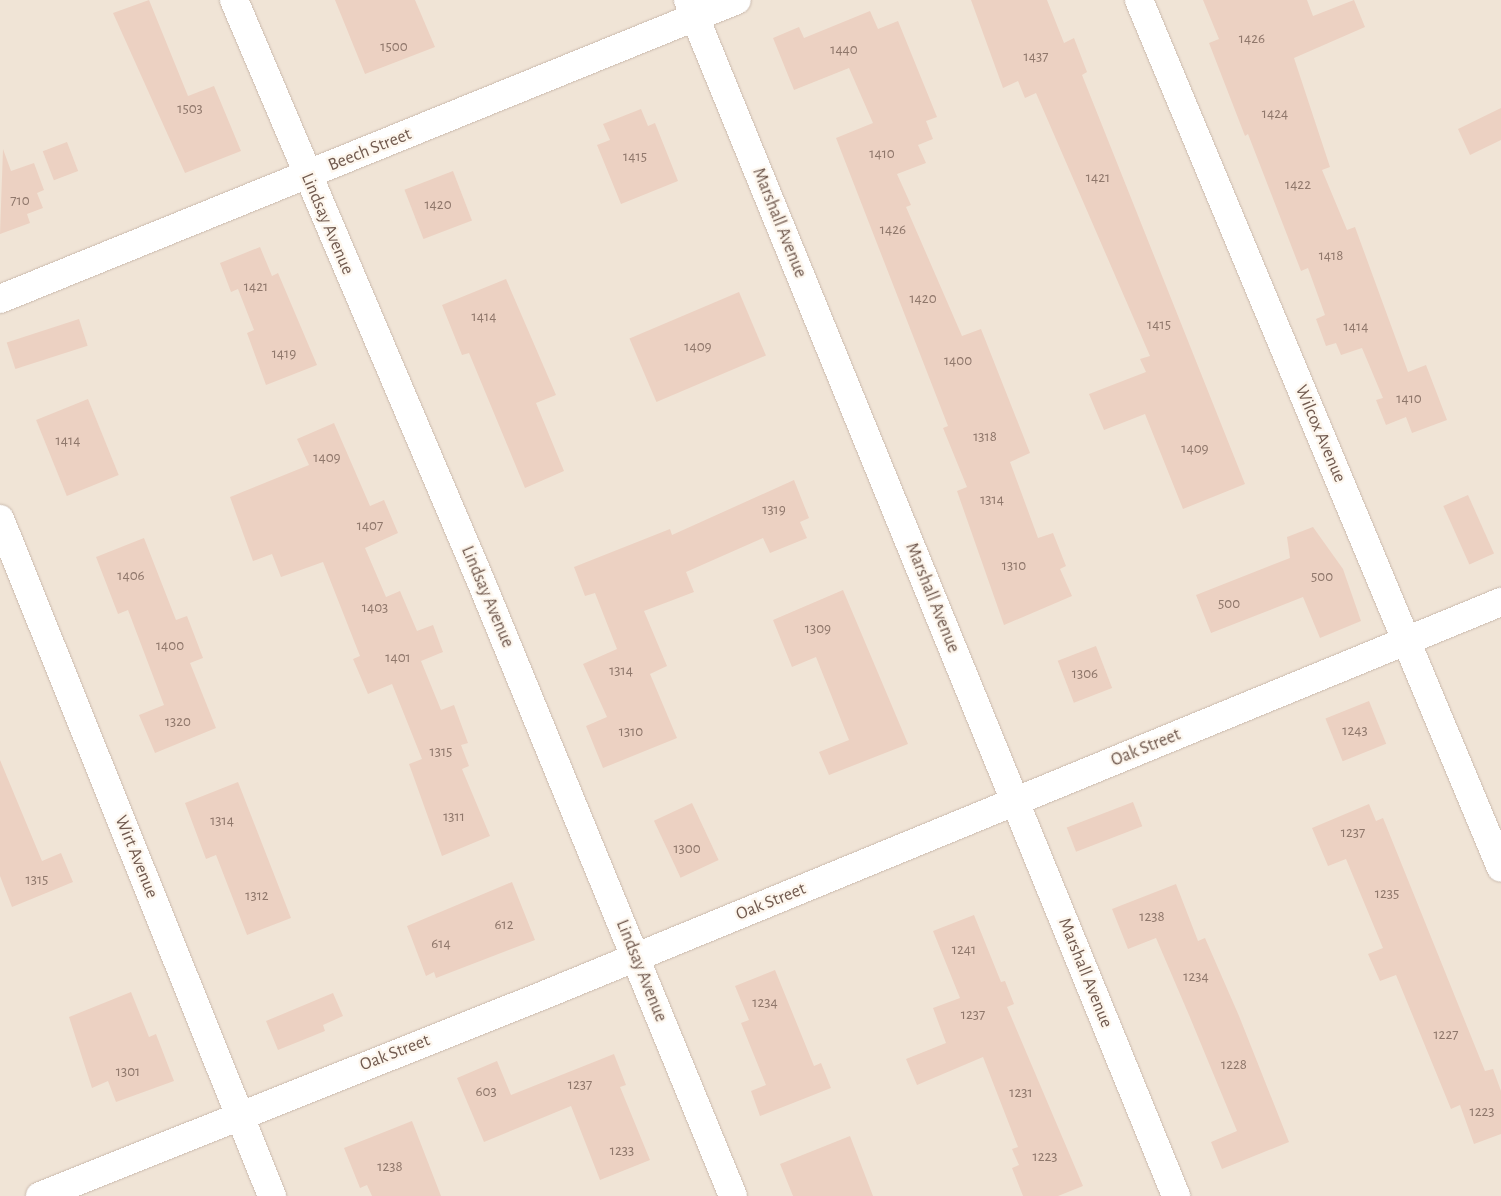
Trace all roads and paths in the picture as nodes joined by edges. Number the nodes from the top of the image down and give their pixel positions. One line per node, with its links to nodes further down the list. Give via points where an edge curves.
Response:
1 (234, 0): 5 (street, Lindsay Avenue)
2 (737, 0): 4 (street, Beech Street)
3 (1138, 0): 9 (street, Wilcox Avenue)
4 (692, 9): 5 (street, Beech Street); 10 (street, Marshall Avenue)
5 (306, 176): 6 (street, Beech Street); 12 (street, Lindsay Avenue, via 482,584)
6 (2, 298)
7 (0, 519): 13 (street, Wirt Avenue)
8 (1501, 602): 9 (street, Oak Street)
9 (1406, 641): 10 (street, Oak Street); 11 (street, Wilcox Avenue)
10 (1015, 802): 12 (street, Oak Street); 17 (street, Marshall Avenue)
11 (1501, 868)
12 (635, 958): 13 (street, Oak Street); 16 (street, Lindsay Avenue)
13 (238, 1113): 14 (street, Oak Street); 15 (street, Wirt Avenue)
14 (40, 1196)
15 (272, 1196)
16 (733, 1196)
17 (1176, 1196)

